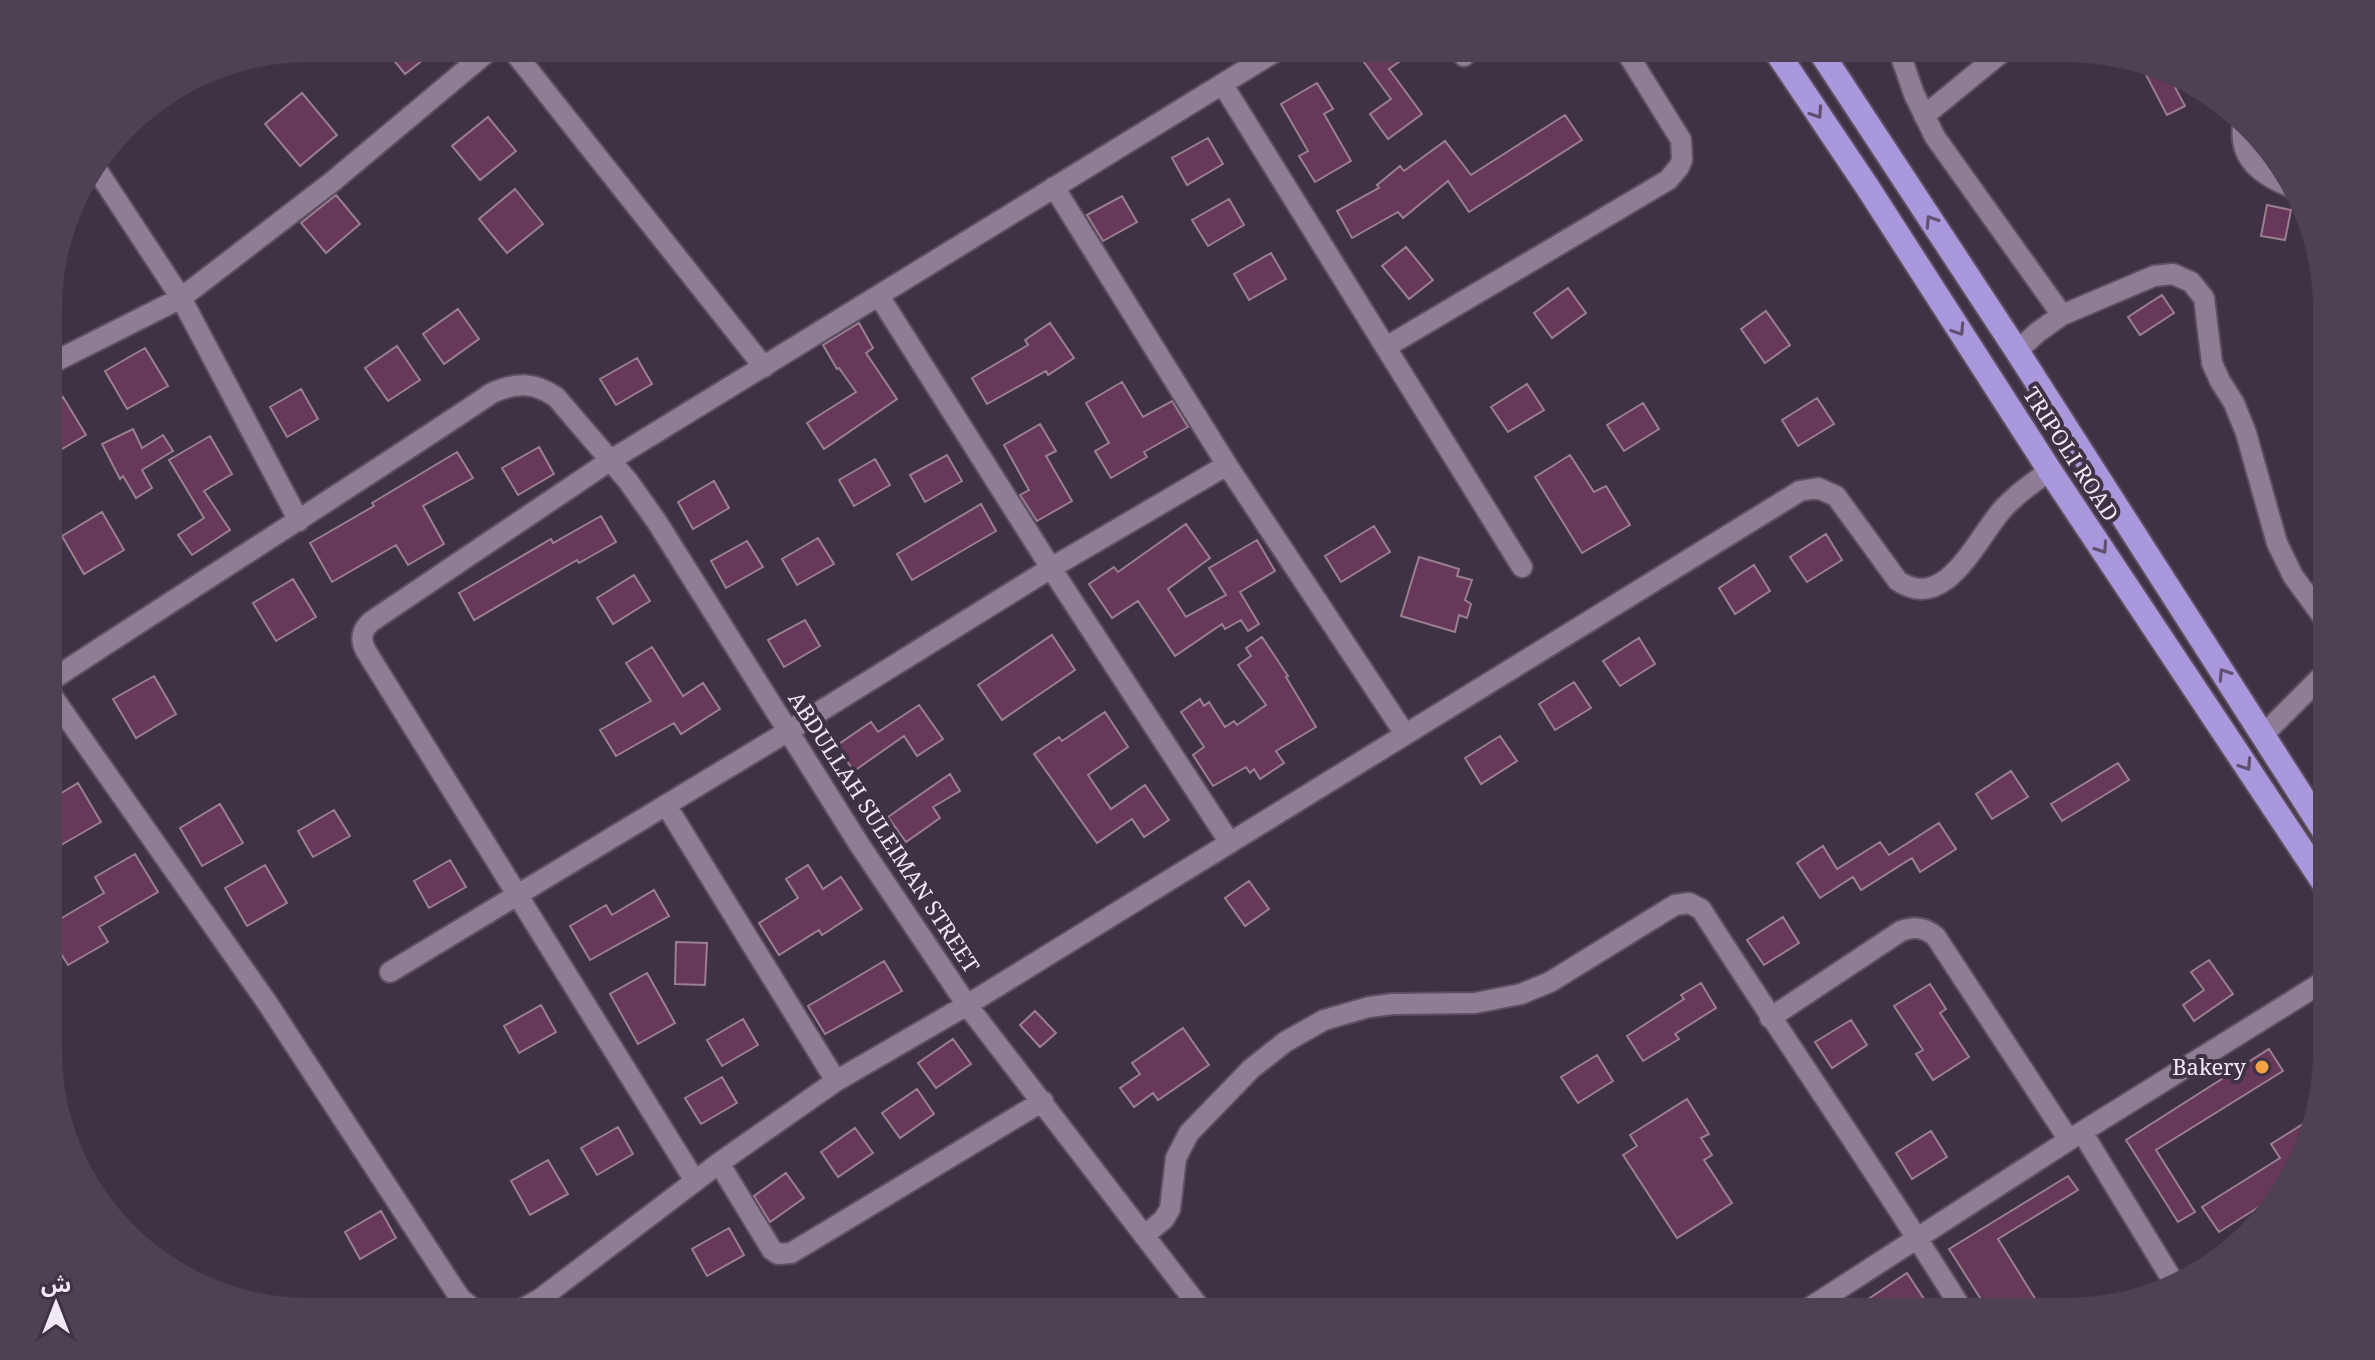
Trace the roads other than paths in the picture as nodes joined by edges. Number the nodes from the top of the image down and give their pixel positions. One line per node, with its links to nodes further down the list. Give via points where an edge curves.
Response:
1 (1258, 62): 9 (street)
2 (1633, 62): 18 (street, via 1681,140 1682,160 1674,174)
3 (1784, 62): 24 (highway, TRIPOLI ROAD, one-way to 24)
4 (1827, 62): 19 (highway, one-way to 4)
5 (1903, 62): 10 (street)
6 (1990, 62): 10 (street)
7 (474, 63): 16 (street)
8 (523, 63): 21 (street)
9 (1223, 85): 14 (street); 18 (street)
10 (1924, 116): 17 (street)
11 (2243, 136): 13 (street, via 2254,167)
12 (101, 176): 16 (street)
13 (2277, 182)
14 (1054, 187): 15 (street); 23 (street)
15 (879, 296): 21 (street); 27 (street)
16 (181, 298): 20 (street); 25 (street)
17 (2062, 315): 19 (street); 28 (street, via 2164,274 2182,277 2199,289 2207,308 2212,363 2246,433 2277,543)
18 (1386, 347): 26 (street)
19 (2017, 351): 34 (highway, one-way to 19)
20 (62, 358)
21 (764, 367): 22 (street)
22 (611, 460): 25 (street, ABDULLAH SULEIMAN STREET, via 556,397 528,384 509,385); 32 (street, ABDULLAH SULEIMAN STREET, via 657,522); 39 (street, via 372,621 362,635 366,651)
23 (1227, 465): 27 (street); 33 (street)
24 (2050, 471): 33 (street, via 2004,507 1952,575 1921,590 1898,581 1836,496 1818,488 1800,491); 38 (highway, TRIPOLI ROAD, one-way to 38)
25 (299, 521): 29 (street)
26 (1522, 567)
27 (1051, 568): 32 (street); 37 (street)
28 (2312, 602)
29 (62, 673)
30 (2312, 686): 34 (street)
31 (62, 710): 54 (street, via 268,1004)
32 (790, 730): 35 (street); 42 (street, ABDULLAH SULEIMAN STREET)
33 (1405, 734): 37 (street)
34 (2263, 735): 36 (highway)
35 (666, 805): 39 (street); 44 (street)
36 (2312, 812)
37 (1230, 843): 42 (street)
38 (2312, 865)
39 (518, 895): 40 (street); 48 (street)
40 (390, 972)
41 (2312, 989): 46 (street)
42 (967, 1005): 44 (street); 45 (street, ABDULLAH SULEIMAN STREET)
43 (1770, 1018): 46 (street, via 1901,931 1925,929 1936,937); 49 (street, via 1701,909 1689,903 1675,905 1550,982 1521,994 1475,1003 1369,1007 1324,1020 1267,1054 1189,1133 1176,1158 1170,1209); 50 (street)
44 (836, 1081): 47 (street)
45 (1043, 1101): 47 (street, via 791,1253 772,1250); 49 (street, ABDULLAH SULEIMAN STREET)
46 (2075, 1136): 50 (street); 51 (street)
47 (719, 1163): 48 (street)
48 (695, 1181): 55 (street)
49 (1144, 1236): 56 (street, ABDULLAH SULEIMAN STREET)
50 (1917, 1238): 52 (street); 53 (street)
51 (2169, 1275)
52 (1826, 1297)
53 (1954, 1297)
54 (460, 1298)
55 (541, 1298)
56 (1192, 1298)

